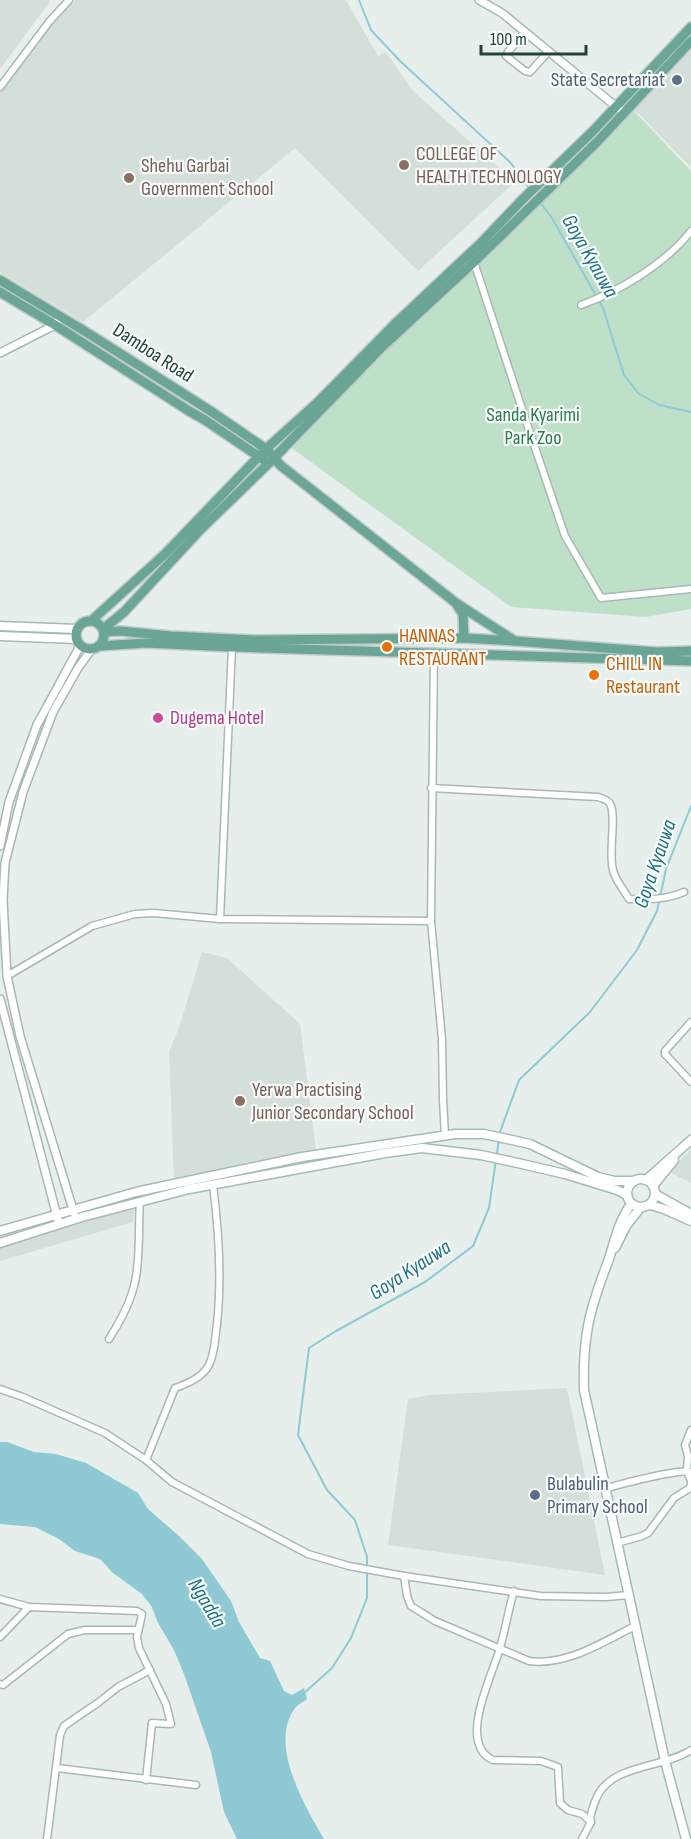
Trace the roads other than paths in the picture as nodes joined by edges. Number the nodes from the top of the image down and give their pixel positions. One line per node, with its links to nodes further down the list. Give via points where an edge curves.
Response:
1 (69, 0): 7 (street)
2 (479, 0): 4 (street)
3 (691, 27): 8 (main road)
4 (525, 32): 6 (street); 6 (street, via 506,56 530,72)
5 (691, 41): 8 (main road)
6 (548, 52): 8 (street)
7 (0, 87)
8 (620, 110): 9 (main road)
9 (560, 169): 11 (main road, via 531,207); 17 (main road, via 523,199)
10 (691, 231): 14 (street, via 664,258 613,292)
11 (474, 262): 18 (main road, via 381,348); 19 (street, via 566,536 602,598)
12 (0, 280): 15 (main road, Damboa Road)
13 (0, 292): 15 (main road, Damboa Road)
14 (584, 304)
15 (58, 321): 16 (street); 17 (main road, Damboa Road, via 209,410)
16 (0, 353)
17 (263, 453): 18 (main road, Damboa Road); 22 (main road, via 165,554)
18 (272, 460): 20 (main road, Damboa Road); 21 (main road)
19 (691, 590)
20 (456, 603): 28 (main road, via 463,614); 29 (main road, Damboa Road)
21 (124, 612): 25 (main road); 26 (main road, via 125,627)
22 (91, 621): 24 (main road); 25 (main road)
23 (0, 626): 24 (main road)
24 (77, 628): 30 (main road)
25 (103, 631): 26 (main road); 32 (main road, via 104,637)
26 (132, 632): 28 (main road, via 255,640)
27 (0, 636): 30 (main road)
28 (464, 638): 29 (main road)
29 (515, 641): 33 (main road)
30 (78, 642): 32 (main road); 37 (street, via 37,725 9,802)
31 (232, 647): 32 (main road, via 146,643); 34 (main road); 39 (street)
32 (95, 648): 41 (street, via 78,668 53,712 23,792 5,863)
33 (691, 651)
34 (434, 652): 35 (main road); 36 (street)
35 (691, 661)
36 (431, 788): 38 (street, via 598,797 608,801 613,870 629,899); 40 (street)
37 (0, 846)
38 (684, 892)
39 (220, 919): 40 (street); 41 (street, via 135,914 104,921)
40 (430, 921): 45 (street, via 442,1039)
41 (7, 975): 57 (street, via 20,1035)
42 (0, 999): 59 (street)
43 (691, 1022): 44 (street, via 665,1054)
44 (691, 1082)
45 (446, 1136): 49 (main road, via 484,1134 530,1144 598,1177); 57 (main road, via 302,1157 136,1192)
46 (691, 1140): 47 (main road)
47 (683, 1148): 48 (main road); 51 (main road)
48 (646, 1180): 49 (main road); 51 (main road)
49 (634, 1181): 52 (main road)
50 (213, 1185): 52 (main road, via 422,1148 481,1155 565,1173); 53 (main road); 67 (street, via 220,1263 214,1348 201,1375 175,1388)
51 (654, 1190): 55 (main road); 58 (main road)
52 (627, 1195): 54 (main road)
53 (140, 1201): 57 (main road); 64 (street, via 135,1284)
54 (631, 1204): 56 (main road); 63 (main road, via 616,1232)
55 (650, 1205): 56 (main road); 60 (main road)
56 (640, 1208): 63 (main road)
57 (75, 1214): 59 (main road)
58 (691, 1214)
59 (58, 1220): 61 (main road); 62 (main road)
60 (691, 1221)
61 (0, 1231)
62 (0, 1243)
63 (609, 1259): 70 (main road, via 594,1300 584,1367 588,1415)
64 (110, 1340)
65 (0, 1389): 67 (street, via 105,1433)
66 (691, 1430): 68 (street, via 685,1445)
67 (146, 1460): 72 (street, via 172,1482 308,1554)
68 (689, 1471): 69 (street); 70 (street)
69 (691, 1483): 71 (street, via 690,1488 674,1498 648,1533)
70 (605, 1489): 71 (main road)
71 (617, 1543): 74 (main road)
72 (404, 1576): 73 (street); 80 (street, via 411,1606 435,1621)
73 (514, 1591): 74 (street, via 566,1597); 80 (street)
74 (629, 1595): 77 (main road)
75 (0, 1599): 76 (street)
76 (29, 1607): 78 (street, via 136,1611 142,1614); 79 (street)
77 (635, 1626): 80 (street, via 583,1653 542,1663); 84 (main road)
78 (138, 1630): 81 (street, via 139,1648); 82 (street, via 85,1630 68,1634)
79 (0, 1636)
80 (500, 1648): 88 (street, via 480,1703 477,1733 481,1748 492,1760 541,1761 558,1767 560,1803)
81 (150, 1670): 85 (street, via 117,1687 64,1726); 86 (street, via 171,1724 152,1723)
82 (0, 1684)
83 (690, 1752): 84 (street)
84 (665, 1761): 88 (street, via 607,1783 598,1794); 91 (main road)
85 (57, 1768): 86 (street); 89 (street)
86 (146, 1780): 87 (street)
87 (196, 1785)
88 (591, 1822): 90 (street)
89 (47, 1839)
90 (582, 1839)
91 (686, 1839)

